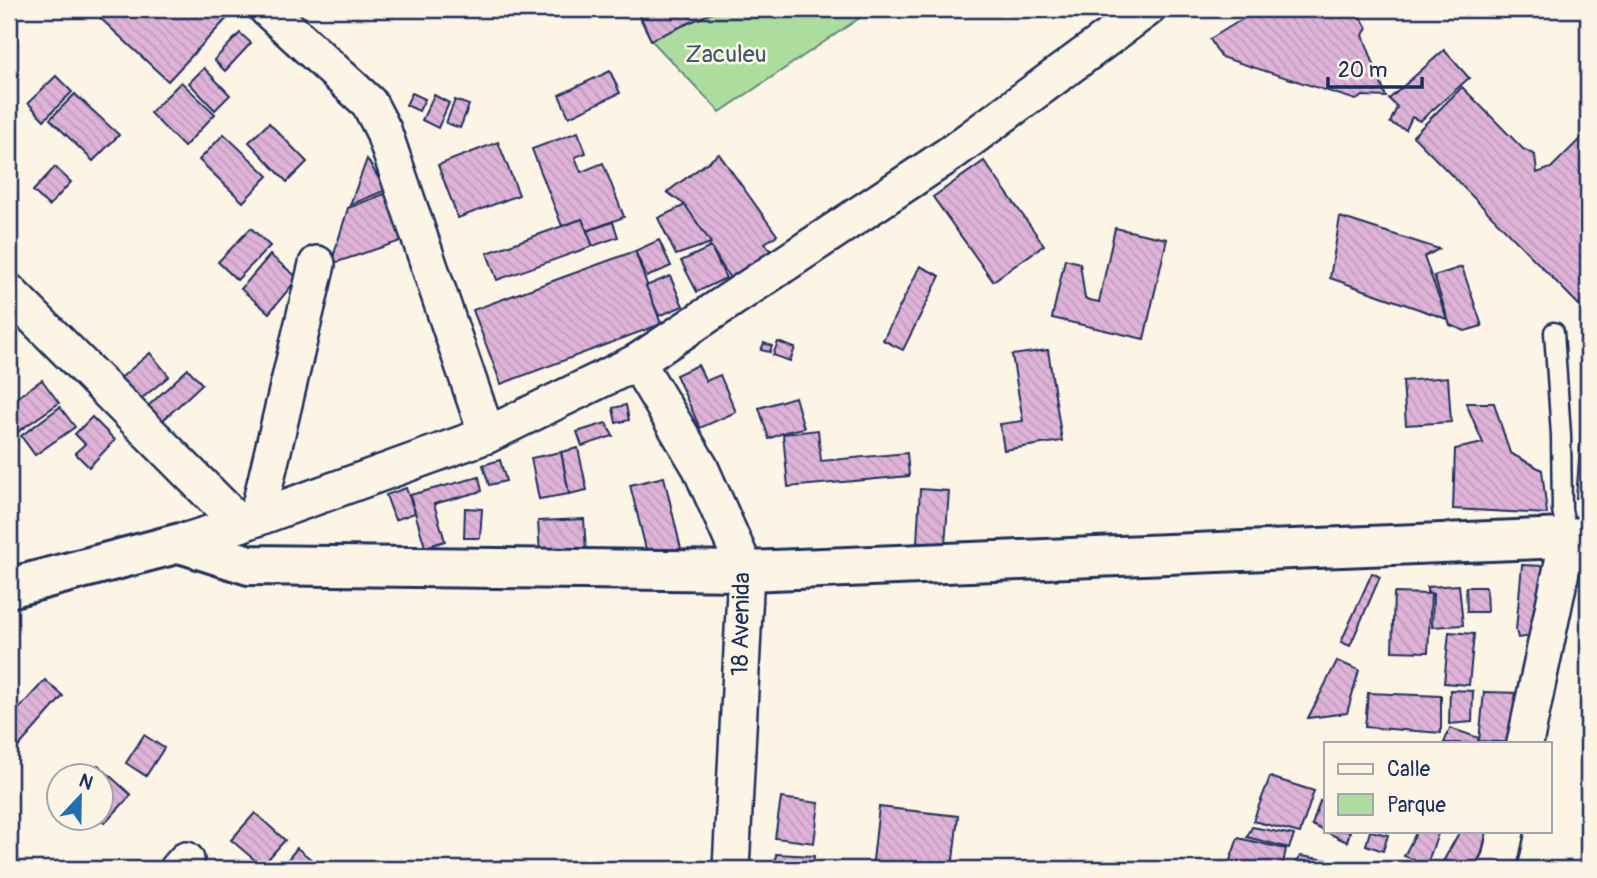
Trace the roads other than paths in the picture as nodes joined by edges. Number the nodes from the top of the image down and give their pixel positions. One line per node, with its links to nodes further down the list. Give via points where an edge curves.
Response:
1 (267, 9): 7 (street, via 369,103 383,130)
2 (1147, 9): 6 (street, via 950,154)
3 (317, 264): 8 (street)
4 (9, 292): 8 (street)
5 (1554, 332): 9 (lane, via 1562,510)
6 (637, 362): 7 (street); 11 (street, 18 Avenida, via 700,467)
7 (486, 435): 8 (street)
8 (248, 521): 10 (street)
9 (1578, 538): 11 (street); 13 (street)
10 (180, 543): 11 (street, via 249,565); 12 (street)
11 (746, 571): 15 (street, 18 Avenida)
12 (14, 579)
13 (1525, 742)
14 (1506, 832): 16 (street)
15 (731, 869)
16 (1495, 869)

